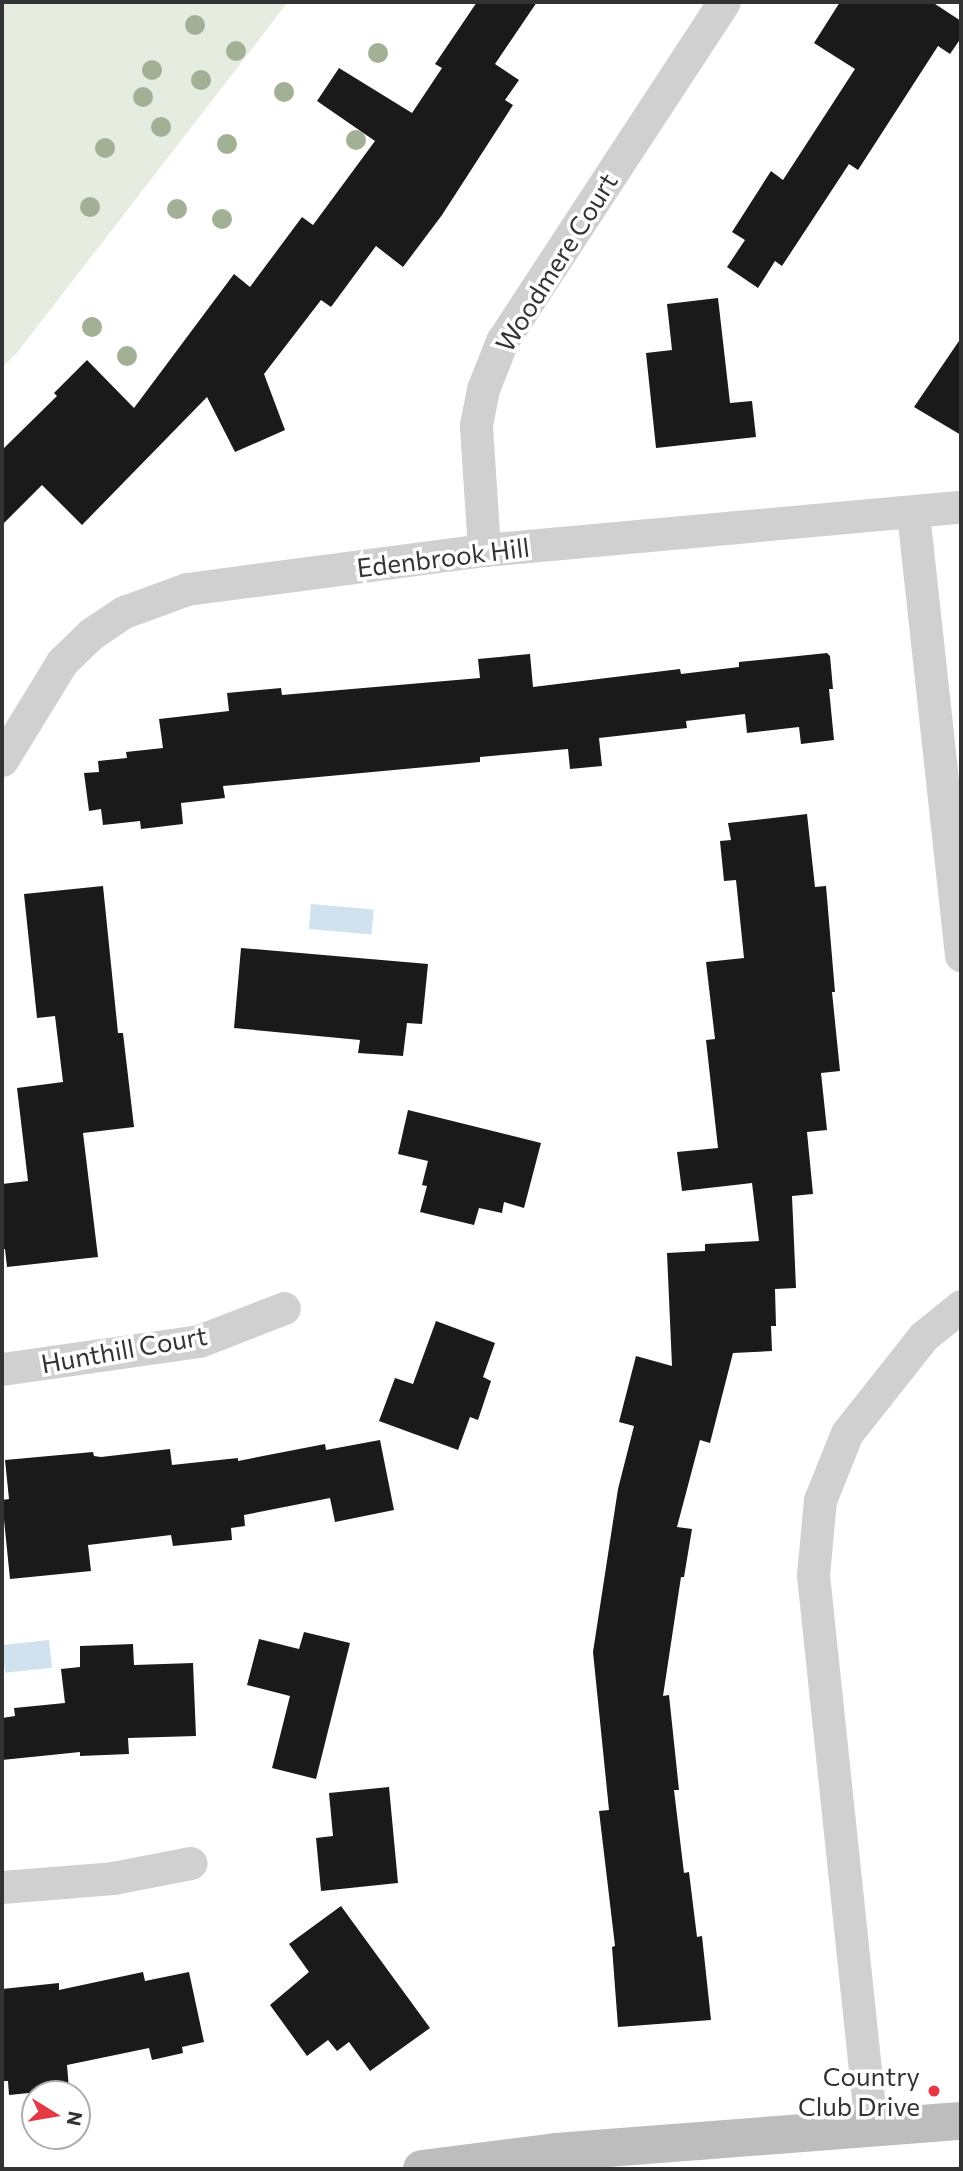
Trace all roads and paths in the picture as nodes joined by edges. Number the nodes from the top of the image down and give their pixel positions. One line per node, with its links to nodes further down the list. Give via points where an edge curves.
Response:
1 (724, 2): 4 (street, Woodmere Court, via 502,341 483,389 476,425)
2 (961, 508): 3 (street, Edenbrook Hill)
3 (912, 513): 4 (street, Edenbrook Hill); 6 (street)
4 (484, 550): 5 (street, Edenbrook Hill, via 187,589 149,601 91,634 62,662)
5 (2, 760)
6 (961, 955)
7 (961, 1306): 13 (street, via 924,1336 847,1433 820,1500 813,1575)
8 (284, 1308): 9 (street, Hunthill Court, via 199,1340)
9 (2, 1369)
10 (191, 1863): 11 (street, via 113,1878)
11 (2, 1887)
12 (961, 2121): 13 (main road)
13 (871, 2127): 14 (main road, via 556,2152)
14 (422, 2169)

